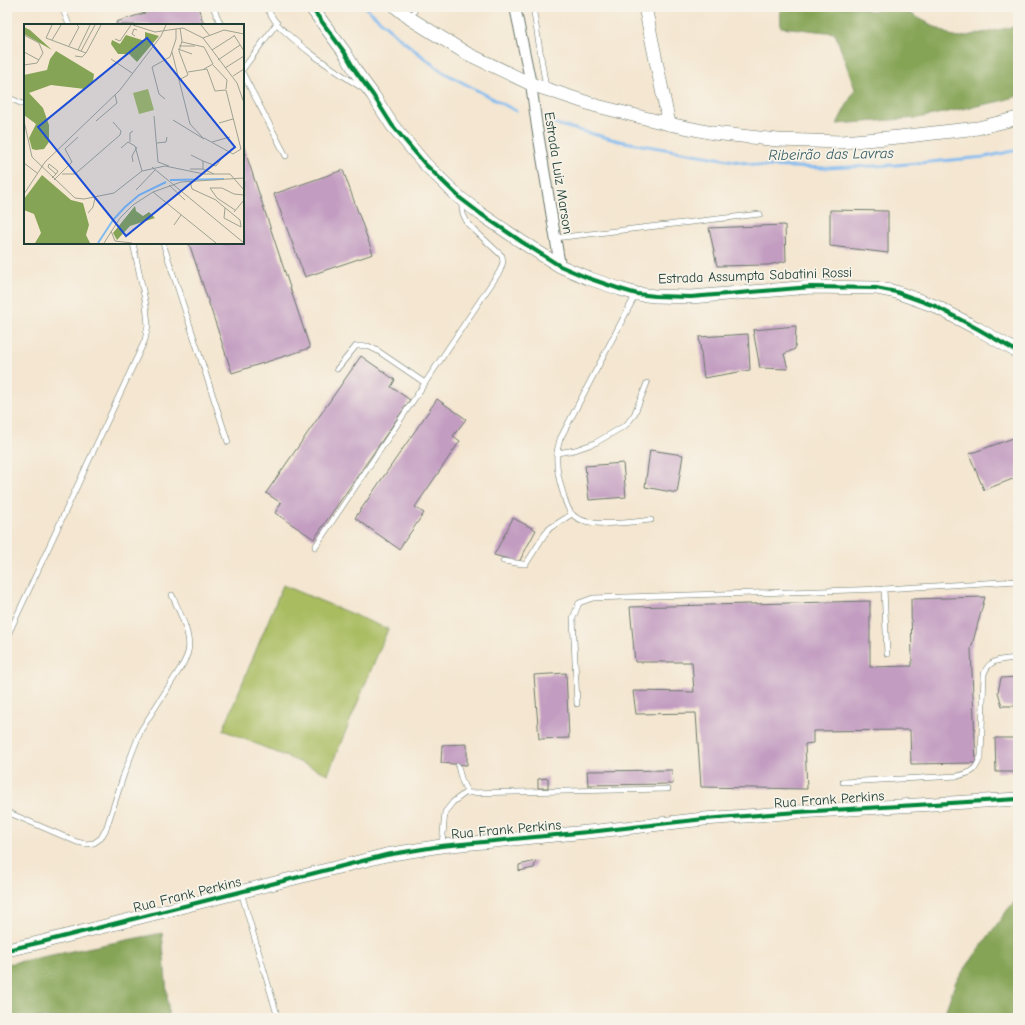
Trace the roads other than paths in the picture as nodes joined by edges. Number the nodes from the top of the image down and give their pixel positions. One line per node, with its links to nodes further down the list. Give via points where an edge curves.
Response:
1 (62, 7): 11 (lane)
2 (213, 7): 12 (lane)
3 (266, 7): 10 (lane)
4 (311, 7): 17 (street, Estrada Assumpta Sabatini Rossi)
5 (396, 7): 9 (street)
6 (515, 7): 15 (street, Estrada Luiz Marson)
7 (533, 7): 16 (lane)
8 (645, 7): 21 (street)
9 (413, 13): 15 (street, via 466,53)
10 (277, 23): 13 (lane); 17 (lane, via 299,44)
11 (69, 24)
12 (221, 24)
13 (244, 68)
14 (244, 76): 22 (lane)
15 (531, 84): 16 (street); 25 (street, Estrada Luiz Marson)
16 (546, 89): 21 (street, via 597,106)
17 (373, 95): 23 (street, Estrada Assumpta Sabatini Rossi, via 392,125 425,164)
18 (7, 97): 19 (lane)
19 (24, 105)
20 (1018, 118): 21 (street, via 978,128 842,142 778,140 713,133)
21 (669, 124)
22 (286, 156)
23 (460, 198): 28 (street, Estrada Assumpta Sabatini Rossi); 32 (lane, via 468,224 502,256 503,262 500,271)
24 (760, 214): 25 (lane)
25 (555, 238): 28 (street, Estrada Luiz Marson)
26 (133, 244): 43 (lane, via 146,305 148,325 144,340)
27 (163, 244): 34 (lane)
28 (560, 266): 29 (street, Estrada Assumpta Sabatini Rossi)
29 (637, 294): 30 (street, Estrada Assumpta Sabatini Rossi, via 691,297 811,288 876,288 896,292 935,306); 35 (lane, via 560,439)
30 (1018, 352)
31 (337, 369): 32 (lane, via 356,346 368,346)
32 (425, 383): 38 (lane)
33 (647, 383): 35 (lane, via 634,415 626,425 595,443)
34 (228, 442)
35 (557, 453): 36 (lane, via 561,487)
36 (572, 514): 37 (lane, via 581,520 599,524); 39 (lane, via 550,528 526,564)
37 (651, 520)
38 (315, 547)
39 (503, 561)
40 (1018, 581): 41 (lane)
41 (884, 589): 44 (lane); 46 (lane, via 593,598 579,603 573,618)
42 (172, 595): 52 (lane, via 186,629 188,652 141,730 101,838 94,843 77,842)
43 (7, 637)
44 (887, 654)
45 (1018, 658): 48 (lane, via 991,663 985,670 981,756 973,771 958,776)
46 (577, 704)
47 (458, 766): 50 (lane, via 460,780)
48 (843, 782)
49 (668, 789): 50 (lane)
50 (468, 793): 53 (lane, via 453,802 444,812)
51 (1018, 799): 53 (street, Rua Frank Perkins, via 704,819)
52 (7, 812)
53 (442, 846): 54 (street, Rua Frank Perkins, via 386,856)
54 (241, 892): 55 (street, Rua Frank Perkins); 56 (lane)
55 (7, 950)
56 (278, 1018)

